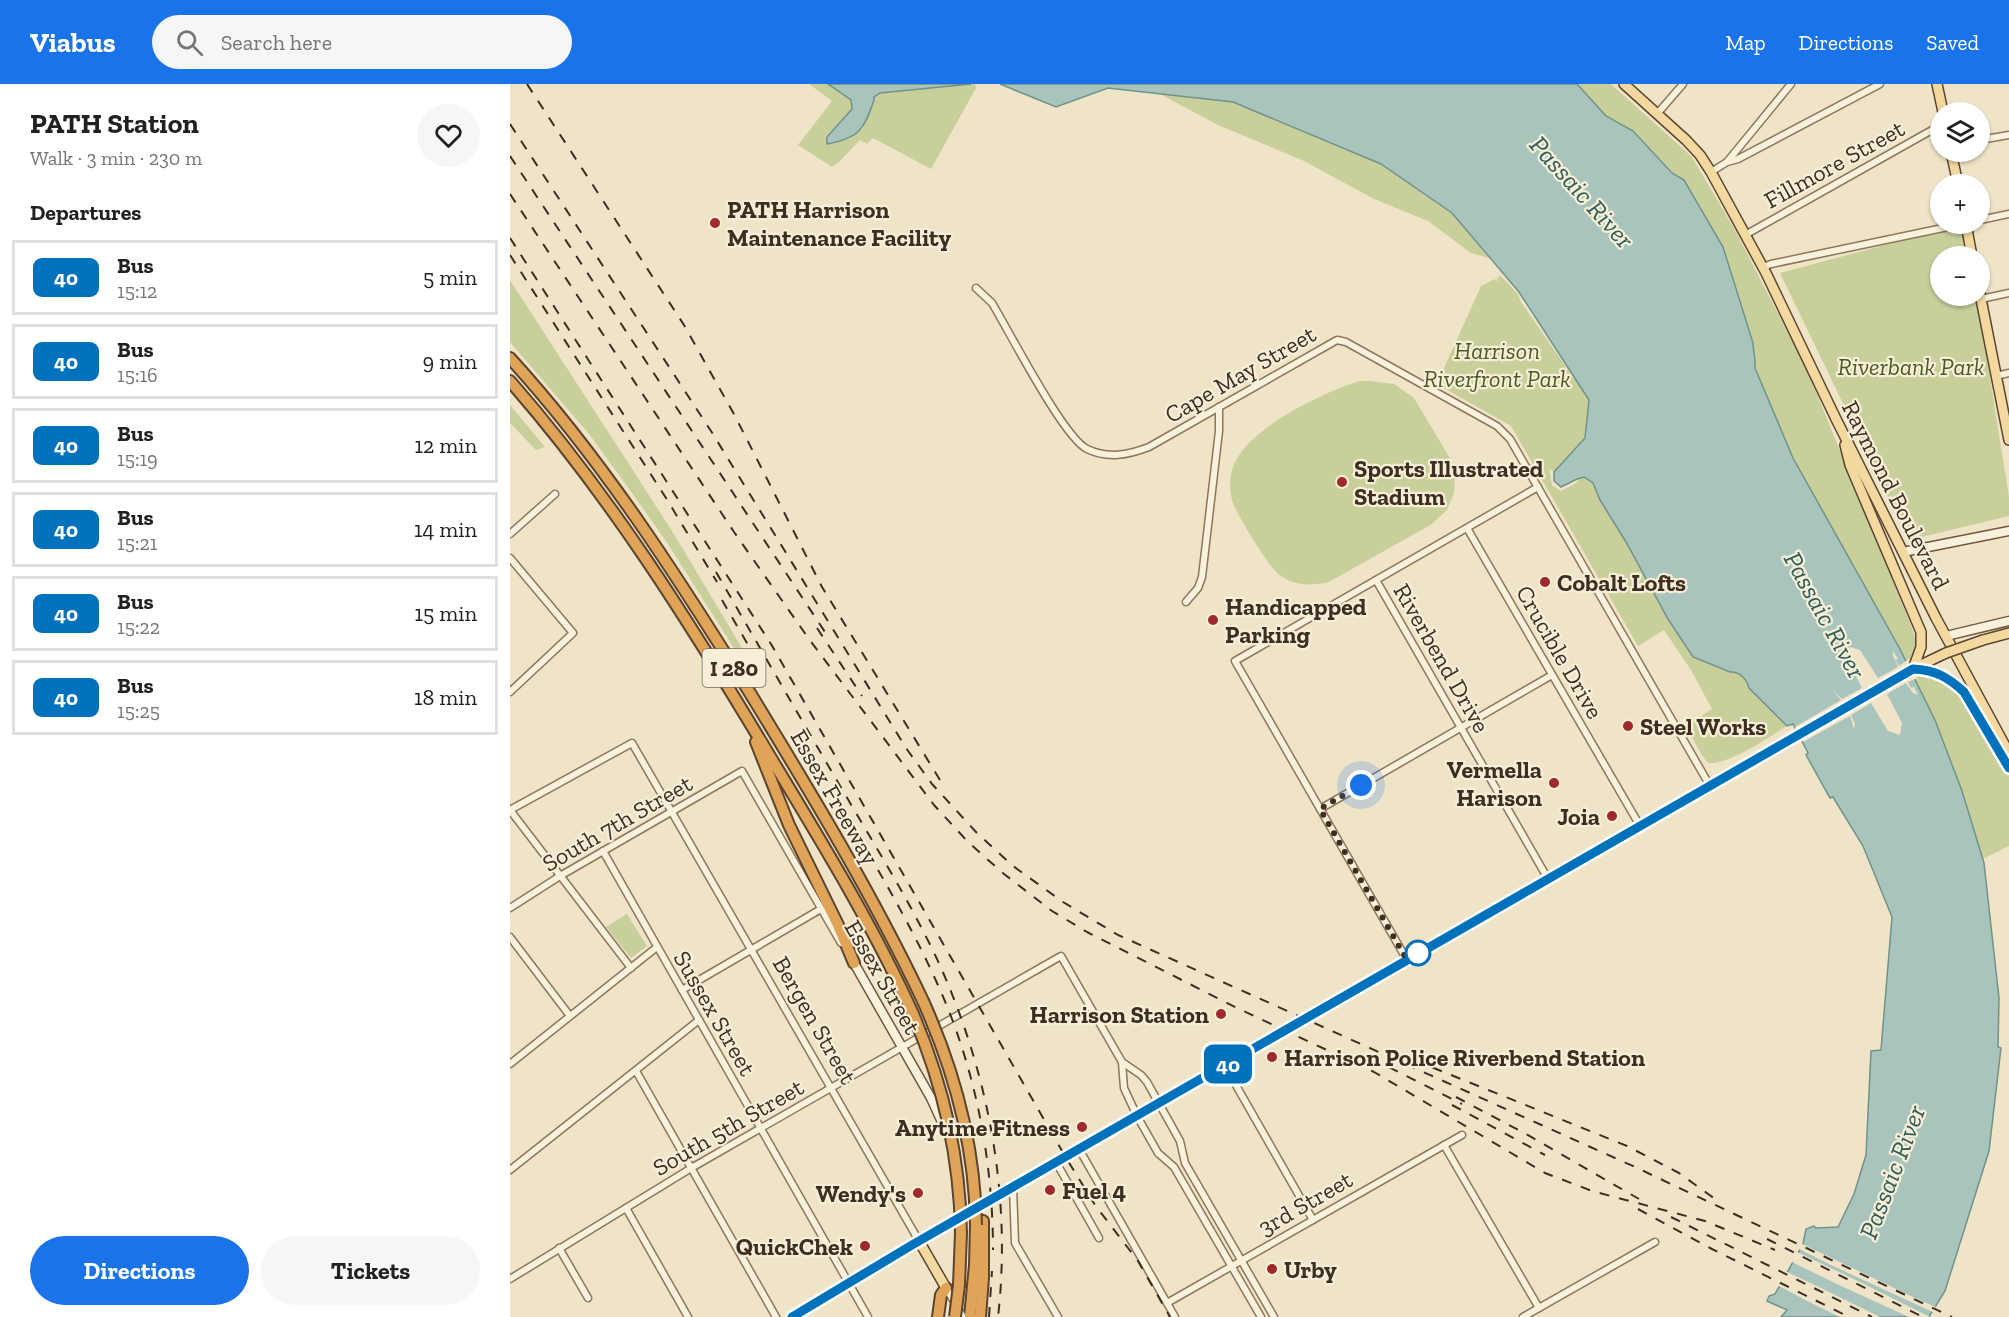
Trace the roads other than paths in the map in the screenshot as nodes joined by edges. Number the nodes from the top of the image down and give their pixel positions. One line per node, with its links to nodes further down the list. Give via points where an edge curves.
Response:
1 (1624, 84): 7 (main road, Raymond Boulevard)
2 (1683, 84): 7 (street)
3 (1791, 84): 11 (street)
4 (1880, 84): 11 (street)
5 (1937, 84): 6 (main road)
6 (1941, 102)
7 (1657, 114): 12 (main road, Raymond Boulevard, via 1696,150)
8 (1930, 131): 16 (street, Fillmore Street)
9 (2009, 135): 10 (street)
10 (1990, 138)
11 (1727, 162): 12 (street)
12 (1712, 172): 16 (main road, Raymond Boulevard)
13 (2009, 214): 14 (street)
14 (1990, 218)
15 (1930, 231): 17 (street)
16 (1745, 235): 17 (main road, Raymond Boulevard)
17 (1763, 267): 27 (main road, Raymond Boulevard)
18 (976, 288): 26 (street, Cape May Street, via 992,303 1060,418 1087,449 1116,456 1132,453)
19 (2009, 293): 20 (street)
20 (1990, 296)
21 (1983, 306): 24 (main road)
22 (510, 358): 87 (highway, Essex Freeway / I 280, bridge, via 561,417 649,536 716,639 878,914 923,1001 950,1070 966,1130)
23 (2009, 373): 24 (street)
24 (1996, 376): 28 (main road)
25 (510, 381): 44 (highway, Essex Freeway / I 280, via 617,516)
26 (1219, 408): 29 (street, Cape May Street, via 1333,342 1342,341 1501,429); 37 (street, via 1202,577)
27 (1839, 426): 34 (main road, Raymond Boulevard); 41 (main road, via 1850,465 1921,632)
28 (2009, 440)
29 (1538, 487): 31 (street); 49 (street, Cape May Street)
30 (555, 494): 33 (street)
31 (1467, 528): 36 (street); 42 (street, Crucible Drive)
32 (2009, 531): 34 (street)
33 (510, 534)
34 (1903, 552): 40 (main road, Raymond Boulevard)
35 (510, 558): 43 (street, via 573,633)
36 (1376, 580): 45 (street, Riverbend Drive); 50 (street, via 1235,661)
37 (1186, 602)
38 (2009, 621): 40 (street)
39 (2009, 633): 41 (main road, bridge)
40 (1946, 636): 46 (main road, Raymond Boulevard)
41 (1923, 663): 47 (main road, via 1964,692); 49 (main road)
42 (1552, 675): 45 (street); 53 (street, Crucible Drive)
43 (511, 688)
44 (753, 727): 63 (highway, via 789,825); 106 (highway, Essex Freeway / I 280, bridge, via 886,960 932,1060 949,1121 959,1182 961,1233)
45 (1461, 727): 50 (street); 56 (street, Riverbend Drive)
46 (2009, 753)
47 (2009, 768)
48 (742, 771): 52 (street, South 7th Street); 58 (street, Essex Street)
49 (1710, 786): 53 (main road)
50 (1320, 809): 62 (street)
51 (510, 810): 52 (street, Bergen Street, via 632,743); 55 (street)
52 (672, 812): 54 (street, South 7th Street); 61 (street, Bergen Street)
53 (1640, 826): 56 (main road)
54 (603, 851): 55 (street, South 7th Street); 60 (street, Sussex Street)
55 (560, 876): 57 (street, South 7th Street); 64 (street)
56 (1548, 879): 62 (main road)
57 (510, 908)
58 (821, 909): 61 (street); 63 (street, Essex Street)
59 (510, 937): 66 (street)
60 (657, 947): 64 (street); 65 (street, Sussex Street)
61 (751, 950): 65 (street); 73 (street, Bergen Street)
62 (1407, 960): 71 (main road)
63 (854, 963): 68 (street, Essex Street)
64 (631, 968): 66 (street)
65 (682, 990): 67 (street, Sussex Street)
66 (570, 1016): 70 (street)
67 (699, 1020): 72 (street); 76 (street, Sussex Street)
68 (901, 1047): 69 (street, South 5th Street, via 1061,956); 73 (street, South 5th Street); 85 (street, Essex Street, via 940,1117)
69 (1122, 1062): 74 (street, via 1144,1078); 75 (street, via 1124,1088)
70 (510, 1064)
71 (1226, 1065): 74 (main road); 86 (street)
72 (636, 1071): 81 (street); 82 (street)
73 (831, 1088): 76 (street, South 5th Street); 89 (street, Bergen Street)
74 (1159, 1103): 75 (main road); 92 (street, via 1180,1141 1185,1163)
75 (1137, 1116): 79 (main road); 93 (street, via 1158,1153 1174,1167)
76 (760, 1128): 81 (street, South 5th Street); 95 (street, Sussex Street)
77 (1462, 1135): 78 (street, 3rd Street)
78 (1444, 1145): 86 (street, 3rd Street); 99 (street)
79 (1078, 1149): 80 (main road); 98 (street)
80 (1056, 1162): 83 (main road); 88 (street)
81 (693, 1167): 84 (street, South 5th Street); 102 (street)
82 (510, 1170)
83 (1009, 1189): 109 (street, via 1015,1243)
84 (626, 1208): 91 (street, South 5th Street); 101 (street)
85 (969, 1212): 89 (main road)
86 (1314, 1220): 92 (street, 3rd Street)
87 (980, 1223): 100 (highway, Essex Freeway / I 280); 108 (highway)
88 (1099, 1238)
89 (919, 1241): 95 (main road); 96 (main road, Bergen Street)
90 (1655, 1242): 99 (street)
91 (559, 1248): 94 (street, South 5th Street); 97 (street)
92 (1242, 1261): 93 (street, 3rd Street); 112 (street)
93 (1232, 1266): 98 (street, 3rd Street); 111 (street)
94 (510, 1279)
95 (849, 1284): 103 (main road); 104 (street, Sussex Street)
96 (946, 1288): 105 (highway); 107 (street, Bergen Street)
97 (588, 1298)
98 (1167, 1303): 110 (street)
99 (1539, 1308): 113 (street)
100 (971, 1312)
101 (688, 1317)
102 (776, 1317)
103 (792, 1317)
104 (868, 1317)
105 (938, 1317)
106 (955, 1317)
107 (963, 1317)
108 (980, 1317)
109 (1058, 1317)
110 (1175, 1317)
111 (1261, 1317)
112 (1274, 1317)
113 (1523, 1317)

